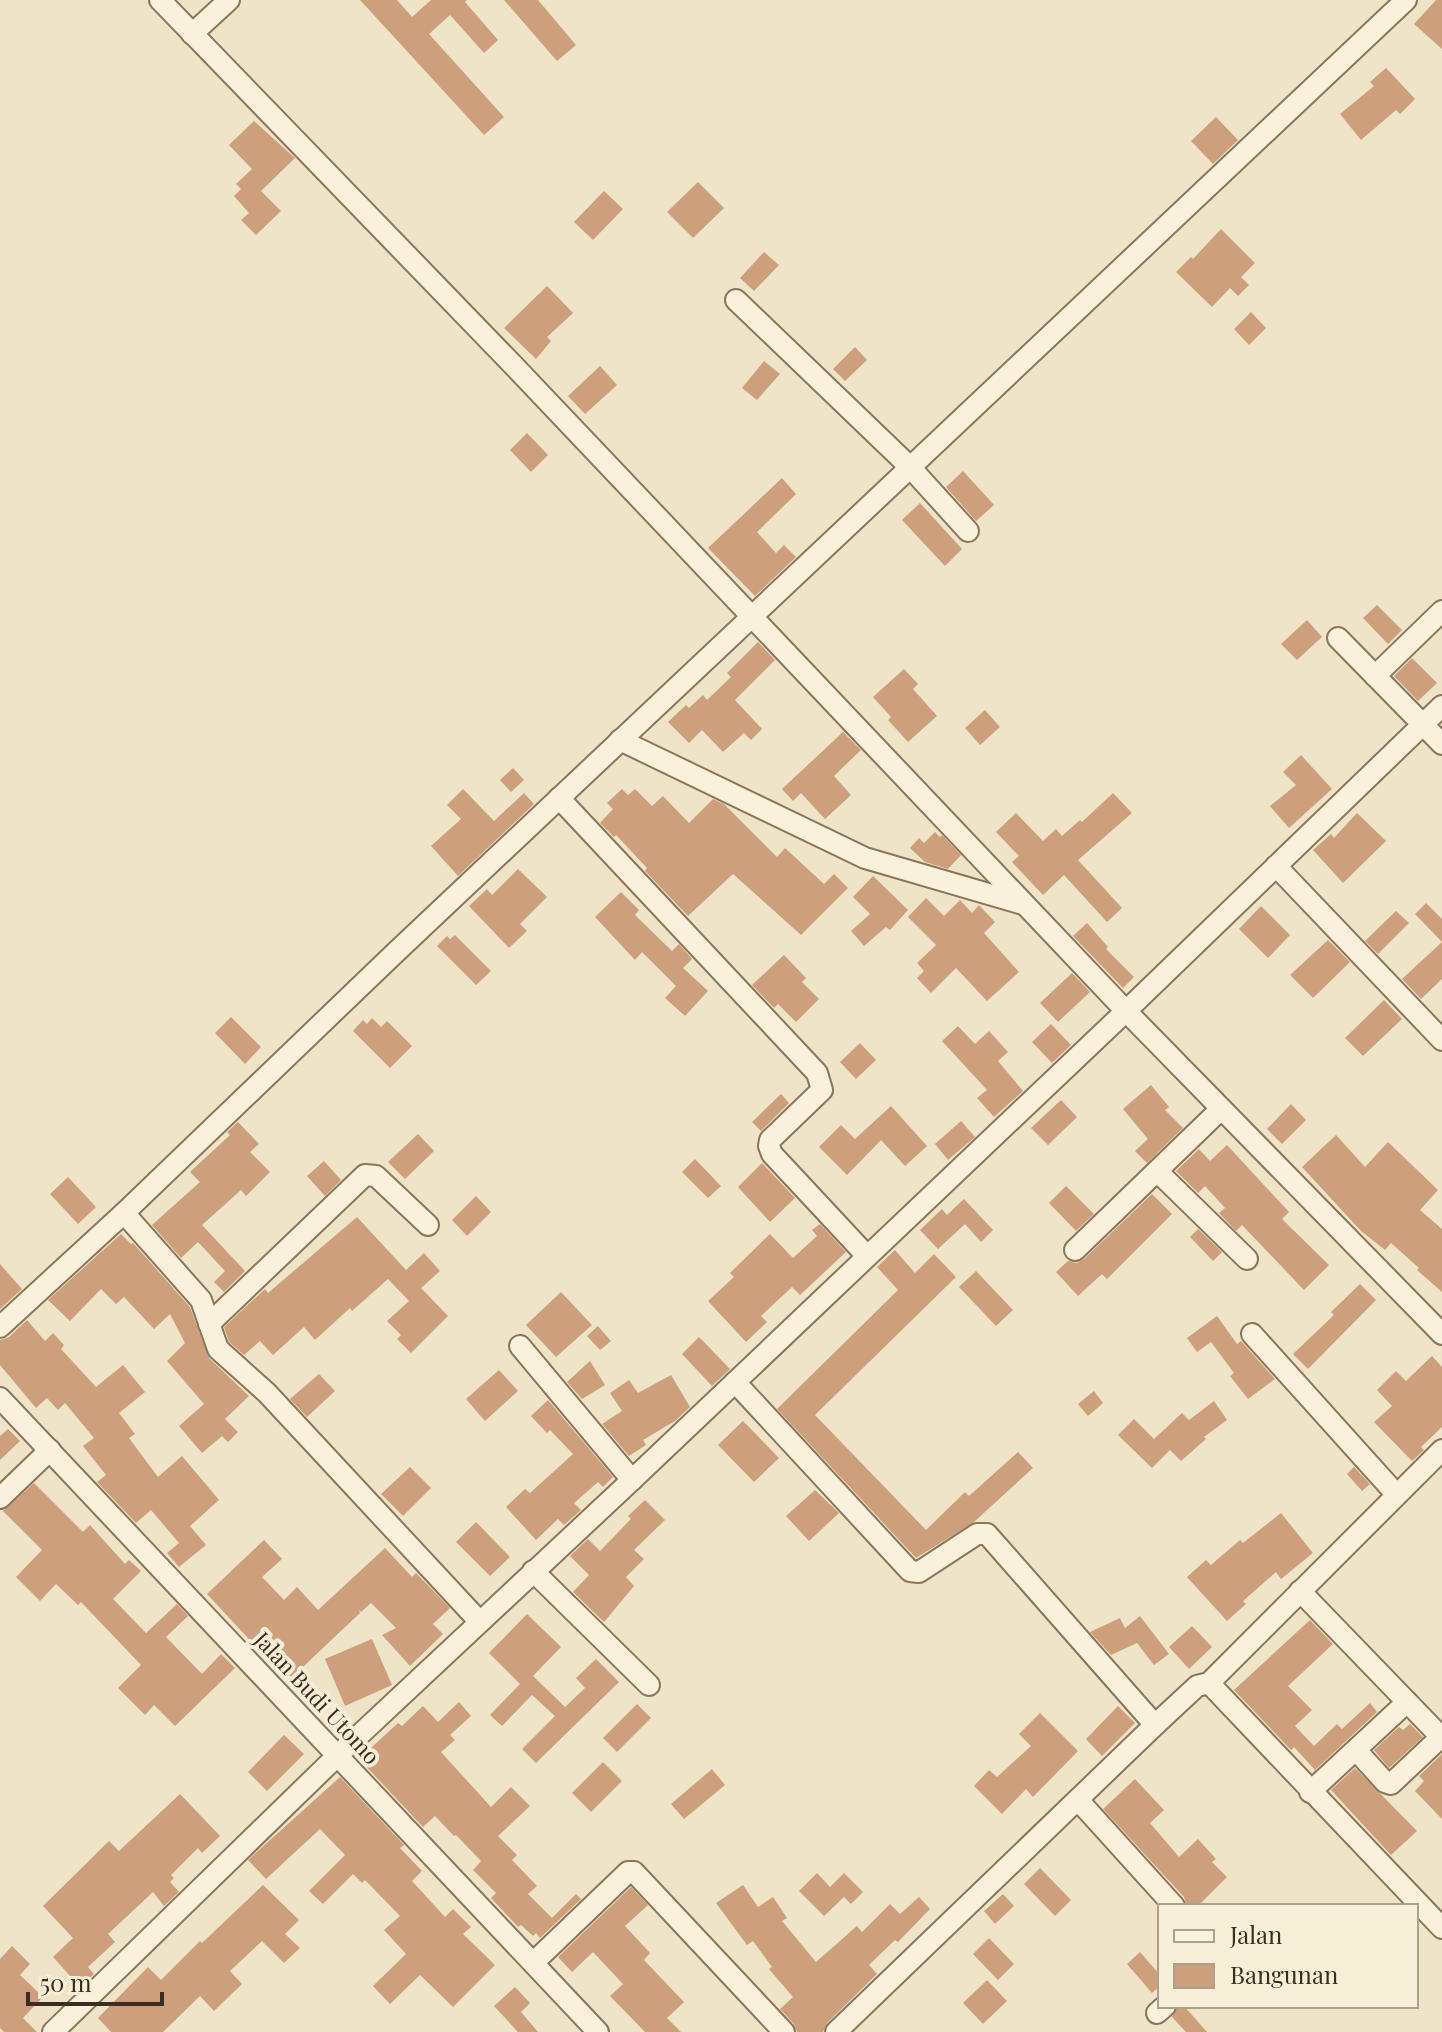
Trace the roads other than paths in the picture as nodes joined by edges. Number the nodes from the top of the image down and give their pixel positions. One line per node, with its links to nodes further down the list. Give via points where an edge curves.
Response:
1 (160, 0): 4 (street)
2 (229, 0): 4 (street)
3 (1406, 0): 6 (street)
4 (192, 34): 9 (street)
5 (736, 300): 6 (street)
6 (910, 467): 7 (street); 9 (street)
7 (968, 531)
8 (1442, 611): 11 (street)
9 (750, 617): 14 (street); 18 (street)
10 (1338, 638): 11 (street)
11 (1375, 676): 13 (street)
12 (1442, 706): 13 (street)
13 (1423, 724): 15 (street); 17 (street)
14 (620, 740): 16 (street); 18 (street, via 865,858)
15 (1442, 744)
16 (559, 798): 23 (street); 26 (street, via 817,1073 822,1090 769,1146)
17 (1276, 866): 19 (street); 20 (street)
18 (1023, 904): 19 (street)
19 (1126, 1011): 21 (street); 26 (street)
20 (1442, 1040)
21 (1221, 1109): 22 (street); 31 (street)
22 (1157, 1171): 25 (street); 27 (street)
23 (124, 1213): 28 (street, via 201,1300); 29 (street)
24 (428, 1225): 28 (street, via 376,1176 365,1175)
25 (1075, 1250)
26 (867, 1256): 33 (street)
27 (1247, 1259)
28 (209, 1324): 42 (street, via 218,1349 267,1393)
29 (0, 1327)
30 (1252, 1334): 38 (street)
31 (1442, 1334)
32 (520, 1346): 37 (street)
33 (735, 1382): 37 (street); 46 (street, via 910,1571 919,1572 977,1534 987,1534)
34 (0, 1398): 35 (street, Jalan Budi Utomo)
35 (50, 1450): 39 (street); 49 (street, Jalan Budi Utomo)
36 (1442, 1450): 38 (street)
37 (632, 1480): 40 (street)
38 (1396, 1494): 41 (street)
39 (0, 1498)
40 (533, 1571): 42 (street); 44 (street)
41 (1300, 1591): 43 (street); 45 (street)
42 (479, 1621): 49 (street)
43 (1209, 1683): 46 (street, via 1197,1686); 50 (street)
44 (649, 1685)
45 (1407, 1702): 47 (street); 48 (street)
46 (1155, 1725): 51 (street)
47 (1442, 1738): 48 (street, via 1391,1784)
48 (1356, 1750): 50 (street)
49 (338, 1755): 54 (street, Jalan Budi Utomo); 55 (street)
50 (1310, 1792): 53 (street)
51 (1079, 1801): 52 (street); 58 (street)
52 (1172, 1904)
53 (1442, 1928)
54 (534, 1962): 56 (street, Jalan Budi Utomo); 57 (street, via 628,1872 634,1872)
55 (53, 2032)
56 (598, 2032)
57 (784, 2032)
58 (836, 2032)

